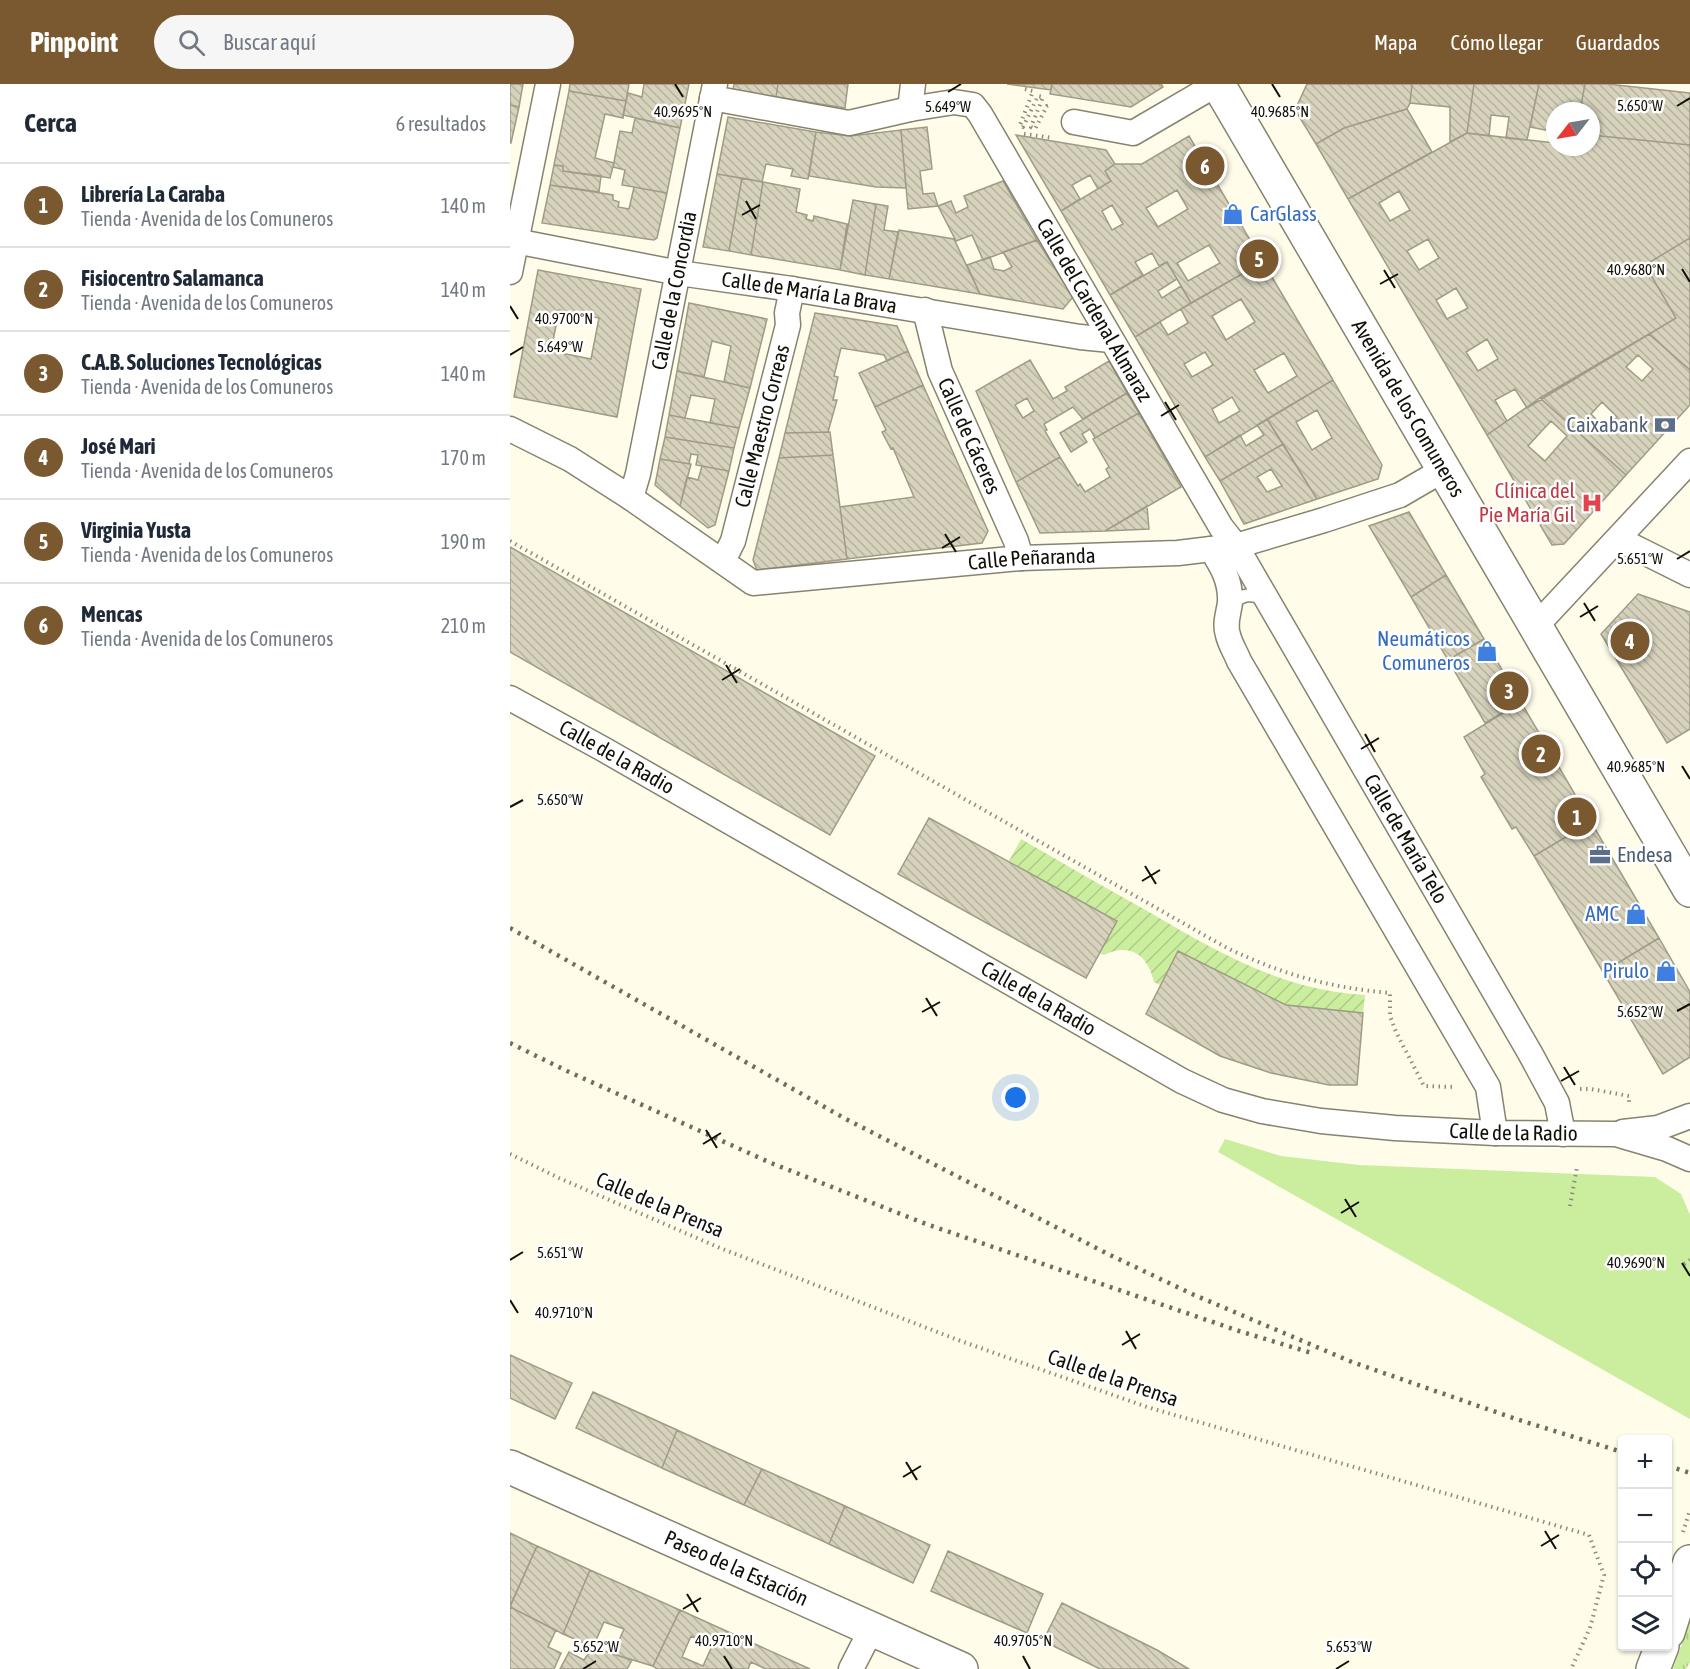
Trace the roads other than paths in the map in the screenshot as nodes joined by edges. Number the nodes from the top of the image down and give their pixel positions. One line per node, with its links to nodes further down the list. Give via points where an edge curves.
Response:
1 (548, 84): 7 (street)
2 (913, 84): 5 (street)
3 (1217, 84): 6 (street, via 1133,133); 15 (main road, Avenida de los Comuneros)
4 (714, 91): 5 (street, via 849,123); 9 (street, Calle de la Concordia)
5 (910, 109): 12 (street, Calle del Cardenal Almaraz, via 954,102 973,105)
6 (1068, 131)
7 (514, 241): 8 (street); 9 (street, Calle de María La Brava)
8 (510, 272)
9 (679, 273): 10 (street, Calle de María La Brava); 16 (street, Calle de la Concordia)
10 (792, 289): 11 (street, Calle de María La Brava); 21 (street, Calle Maestro Correas, via 788,325 733,541)
11 (925, 310): 12 (street, Calle de María La Brava); 20 (street, Calle de Cáceres, via 940,371)
12 (1111, 340): 18 (street, Calle del Cardenal Almaraz)
13 (510, 429): 16 (street, Calle Peñaranda, via 570,459)
14 (1690, 461): 17 (street)
15 (1443, 470): 18 (street, Calle Peñaranda, via 1400,495); 25 (main road, Avenida de los Comuneros)
16 (631, 498): 21 (street, Calle Peñaranda)
17 (1618, 539): 22 (street); 25 (street)
18 (1236, 546): 19 (street, Calle Peñaranda); 23 (street, Calle de María Telo)
19 (1211, 549): 20 (street, Calle Peñaranda); 24 (street, via 1226,573)
20 (1022, 558): 21 (street, Calle Peñaranda, via 753,583)
21 (723, 561)
22 (1690, 575)
23 (1267, 598): 24 (lane, via 1241,595); 30 (street, Calle de María Telo, via 1550,1088)
24 (1230, 605): 29 (street, via 1227,634 1239,661 1488,1087)
25 (1535, 627): 27 (main road, Avenida de los Comuneros)
26 (510, 698): 29 (street, Calle de la Radio, via 1182,1081 1223,1100 1321,1121)
27 (1690, 890)
28 (1690, 1116): 31 (street, Calle de la Radio, via 1658,1128)
29 (1495, 1133): 30 (street, Calle de la Radio)
30 (1563, 1134): 31 (street, Calle de la Radio)
31 (1616, 1134): 32 (street, Calle de la Radio)
32 (1690, 1159)
33 (510, 1467): 36 (main road, Paseo de la Estación)
34 (1690, 1562): 35 (main road)
35 (1672, 1619)
36 (871, 1630): 38 (street); 39 (main road, Paseo de la Estación)
37 (1660, 1651): 40 (main road)
38 (851, 1669)
39 (961, 1669)
40 (1653, 1669)

